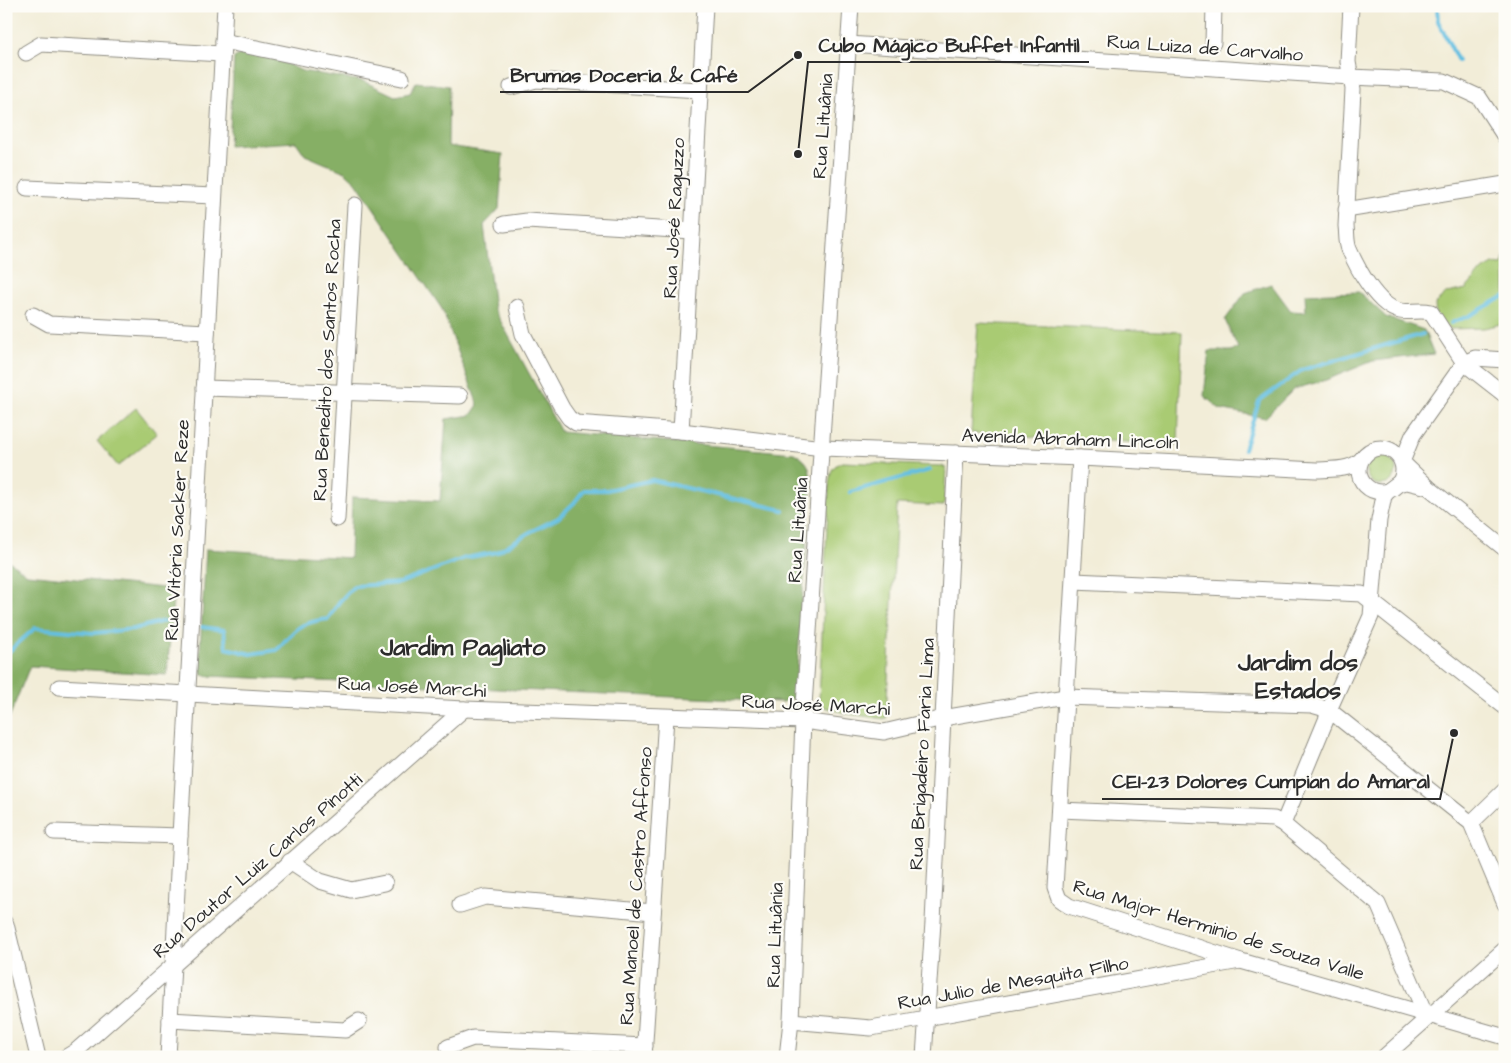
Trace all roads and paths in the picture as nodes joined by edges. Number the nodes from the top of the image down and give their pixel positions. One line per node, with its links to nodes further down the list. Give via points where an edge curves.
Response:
1 (225, 6): 8 (street, Rua Vitória Sacker Reze)
2 (705, 6): 13 (street, Rua José Raguzzo)
3 (850, 6): 7 (street, Rua Lituânia)
4 (1214, 6): 6 (street)
5 (1351, 6): 10 (street)
6 (1213, 43)
7 (848, 44): 10 (street, Rua Luiza de Carvalho); 33 (street, Rua Lituânia)
8 (222, 47): 9 (street, via 41,44); 11 (street); 17 (street, Rua Vitória Sacker Reze)
9 (26, 53)
10 (1350, 77): 14 (street, Rua Luiza de Carvalho, via 1444,82 1479,97); 19 (street, via 1353,89)
11 (402, 78)
12 (511, 87): 13 (street, via 536,80)
13 (700, 90): 21 (street, Rua José Raguzzo)
14 (1505, 137)
15 (1505, 184): 19 (street)
16 (27, 188): 17 (street)
17 (214, 196): 24 (street, Rua Vitória Sacker Reze)
18 (355, 204): 28 (street, Rua Benedito dos Santos Rocha)
19 (1346, 210): 26 (street, via 1348,247 1372,291 1385,304 1399,311 1431,312)
20 (504, 224): 21 (street, via 527,221)
21 (692, 231): 31 (street, Rua José Raguzzo)
22 (517, 307): 31 (street, Avenida Abraham Lincoln, via 523,334 569,418 576,423)
23 (33, 316): 24 (street, via 49,324)
24 (207, 332): 27 (street, Rua Vitória Sacker Reze)
25 (1505, 360): 26 (street, via 1474,358)
26 (1464, 362): 29 (street); 32 (street)
27 (204, 388): 28 (street); 49 (street, Rua Vitória Sacker Reze)
28 (345, 392): 30 (street); 43 (street, Rua Benedito dos Santos Rocha)
29 (1505, 395)
30 (460, 396)
31 (682, 431): 33 (street, Avenida Abraham Lincoln)
32 (1413, 435): 34 (street); 38 (street)
33 (823, 448): 35 (street, Avenida Abraham Lincoln); 56 (street, Rua Lituânia)
34 (1386, 448): 37 (street, via 1371,450); 38 (street)
35 (956, 454): 36 (street, Avenida Abraham Lincoln); 55 (street, Rua Brigadeiro Faria Lima)
36 (1080, 458): 39 (street, Avenida Abraham Lincoln); 46 (street, Rua Major Herminio de Souza Valle)
37 (1363, 458): 39 (street, Avenida Abraham Lincoln, via 1343,469); 40 (street, via 1360,475)
38 (1402, 462): 41 (street); 42 (street, via 1403,472)
39 (1316, 470): 40 (street, Avenida Abraham Lincoln, via 1354,477)
40 (1366, 485): 42 (street, via 1380,492); 44 (street, via 1376,501)
41 (1428, 487): 42 (street, via 1407,482); 45 (street)
42 (1393, 488): 44 (street, via 1381,506)
43 (337, 518)
44 (1379, 520): 47 (street)
45 (1505, 549)
46 (1074, 581): 47 (street, via 1362,594); 50 (street, Rua Major Herminio de Souza Valle)
47 (1373, 604): 51 (street); 53 (street, via 1371,616)
48 (59, 687): 49 (street, Rua José Marchi)
49 (187, 694): 52 (street, Rua José Marchi); 62 (street, Rua Vitória Sacker Reze)
50 (1065, 697): 53 (street, Rua José Marchi, via 1312,706); 55 (street, Rua José Marchi); 58 (street, Rua Major Herminio de Souza Valle)
51 (1505, 707)
52 (464, 709): 54 (street, Rua José Marchi); 63 (street, Rua Doutor Luiz Carlos Pinotti)
53 (1328, 710): 59 (street, Rua José Marchi); 60 (street)
54 (666, 717): 56 (street, Rua José Marchi); 67 (street, Rua Manoel de Castro Affonso)
55 (943, 718): 56 (street, Rua José Marchi, via 884,732); 75 (street, Rua Brigadeiro Faria Lima)
56 (803, 721): 78 (street, Rua Lituânia)
57 (1505, 790): 59 (street)
58 (1060, 810): 60 (street, via 1274,819); 69 (street, Rua Major Herminio de Souza Valle, via 1055,888 1059,899 1069,906)
59 (1471, 823): 65 (street, Rua José Marchi)
60 (1283, 824): 74 (street, via 1378,904)
61 (54, 832): 62 (street)
62 (180, 836): 72 (street, Rua Vitória Sacker Reze)
63 (290, 861): 64 (street, via 320,880 351,890); 72 (street, Rua Doutor Luiz Carlos Pinotti)
64 (386, 883)
65 (1505, 904)
66 (460, 905): 67 (street, via 485,898)
67 (653, 912): 81 (street, Rua Manoel de Castro Affonso)
68 (6, 924): 83 (street)
69 (1189, 944): 71 (street, Rua Major Herminio de Souza Valle); 73 (street, via 1196,956)
70 (1505, 948): 74 (street)
71 (1241, 961): 73 (street, Rua Julio de Mesquita Filho); 74 (street, Rua Major Herminio de Souza Valle)
72 (173, 966): 76 (street, Rua Vitória Sacker Reze); 82 (street, Rua Doutor Luiz Carlos Pinotti)
73 (1190, 970): 75 (street, Rua Julio de Mesquita Filho)
74 (1428, 1014): 79 (street, Rua Major Herminio de Souza Valle); 87 (street)
75 (927, 1018): 78 (street, Rua Julio de Mesquita Filho, via 871,1028); 86 (street, Rua Brigadeiro Faria Lima)
76 (170, 1020): 77 (street, via 345,1030); 84 (street, Rua Vitória Sacker Reze)
77 (359, 1021)
78 (791, 1022): 85 (street, Rua Lituânia)
79 (1505, 1036)
80 (448, 1047): 81 (street, via 473,1038)
81 (645, 1051)
82 (71, 1054)
83 (38, 1057)
84 (168, 1057)
85 (787, 1057)
86 (924, 1057)
87 (1384, 1057)

